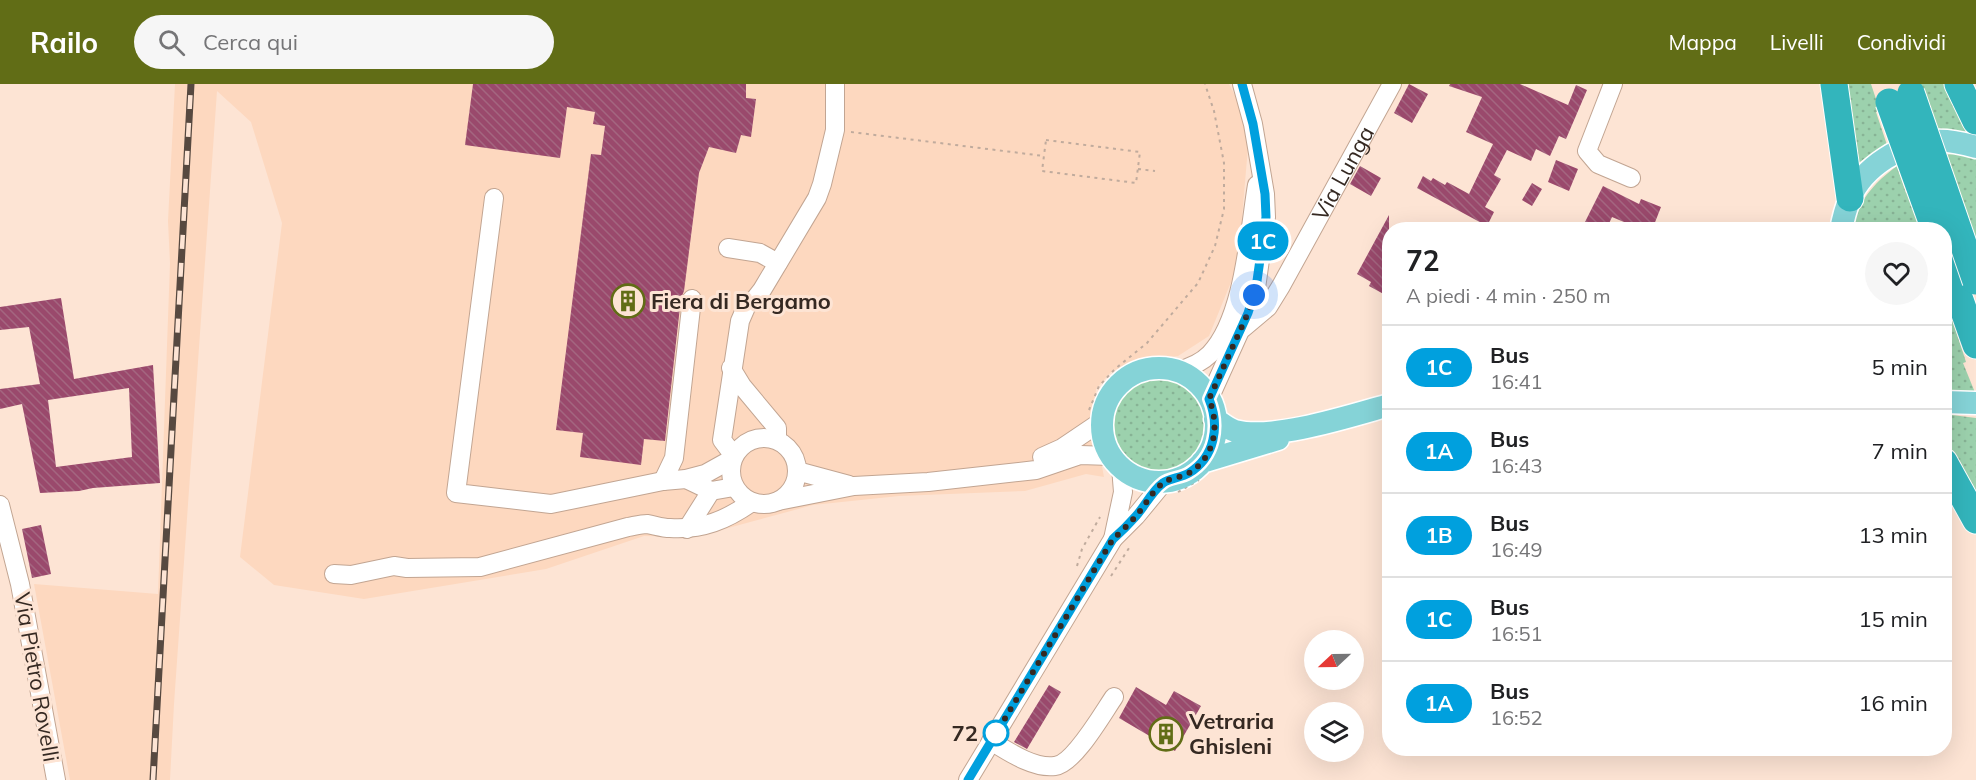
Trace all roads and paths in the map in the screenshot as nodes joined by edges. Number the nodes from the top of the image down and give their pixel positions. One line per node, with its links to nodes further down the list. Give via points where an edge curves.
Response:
1 (835, 84): 10 (street)
2 (1205, 84): 38 (path, via 1224,163 1224,209 1215,246 1198,283 1147,343 1099,386 1090,409)
3 (1242, 84): 13 (street, Via Lunga)
4 (1392, 84): 27 (street, Via Lunga)
5 (1613, 84): 16 (street, via 1587,151 1598,164)
6 (1834, 84): 18 (highway)
7 (1958, 84): 9 (highway)
8 (1898, 91): 20 (highway, bridge); 21 (highway, bridge)
9 (1976, 121)
10 (835, 130): 12 (path); 24 (street, via 817,198)
11 (1976, 147): 18 (main road, via 1937,141 1899,151 1878,163)
12 (1044, 156): 14 (path, via 1042,171 1136,183); 14 (path, via 1046,140 1140,152)
13 (1259, 168): 28 (street, Via Lunga, via 1266,217); 33 (street, Via Lunga, via 1242,280 1232,317 1210,354)
14 (1138, 169): 15 (path)
15 (1155, 171)
16 (1631, 178)
17 (495, 198): 48 (street, via 456,493 551,504)
18 (1850, 198): 19 (main road)
19 (1842, 222)
20 (1933, 222)
21 (1952, 222)
22 (1952, 223): 26 (highway, bridge)
23 (728, 248): 24 (street, via 760,253)
24 (778, 263): 32 (street, via 762,290 747,305)
25 (1952, 278): 31 (highway)
26 (1976, 281)
27 (1276, 294): 28 (street); 30 (street, Via Lunga, via 1259,316)
28 (1254, 295): 30 (street, Via Lunga)
29 (692, 299): 48 (street, via 674,458)
30 (1241, 329): 37 (street, Via Lunga)
31 (1976, 345)
32 (731, 368): 40 (street, via 777,428); 41 (street, via 722,440)
33 (1177, 371): 37 (main road, via 1193,380); 38 (main road, Via Lunga, via 1153,368 1135,373 1119,384)
34 (1952, 402): 35 (main road)
35 (1976, 403)
36 (1382, 407): 39 (main road)
37 (1212, 409): 39 (main road, via 1232,430 1253,433); 43 (main road, Via Lunga, via 1212,445)
38 (1092, 417): 42 (main road); 45 (street, via 1062,448)
39 (1309, 426): 43 (main road, via 1271,442)
40 (777, 440): 41 (street, via 747,441); 44 (street, via 790,450)
41 (733, 458): 47 (street, via 705,474); 51 (street, via 730,468)
42 (1116, 461): 45 (street, via 1080,455 1036,470); 49 (main road, via 1142,479); 59 (street, via 1124,492)
43 (1202, 462): 49 (main road, via 1188,474)
44 (797, 471): 50 (street); 53 (street, via 792,489)
45 (988, 475): 50 (street)
46 (1952, 476): 57 (highway)
47 (686, 479): 48 (street); 52 (street)
48 (663, 481)
49 (1164, 482): 59 (street)
50 (854, 486): 53 (street)
51 (734, 487): 52 (street); 54 (street)
52 (711, 491): 58 (street)
53 (778, 501): 54 (street)
54 (752, 502): 58 (street, via 731,517)
55 (0, 505): 64 (street, Via Pietro Rovelli, via 22,594)
56 (1100, 518): 61 (path, via 1082,549 1076,570)
57 (1976, 520)
58 (687, 529): 60 (street, via 648,524 628,527 480,567 394,566 351,576)
59 (1113, 539): 61 (street)
60 (334, 573)
61 (1089, 579): 63 (street)
62 (1114, 697): 63 (street, via 1075,754 1057,766 1035,764)
63 (991, 741): 65 (street)
64 (56, 780)
65 (968, 780)

